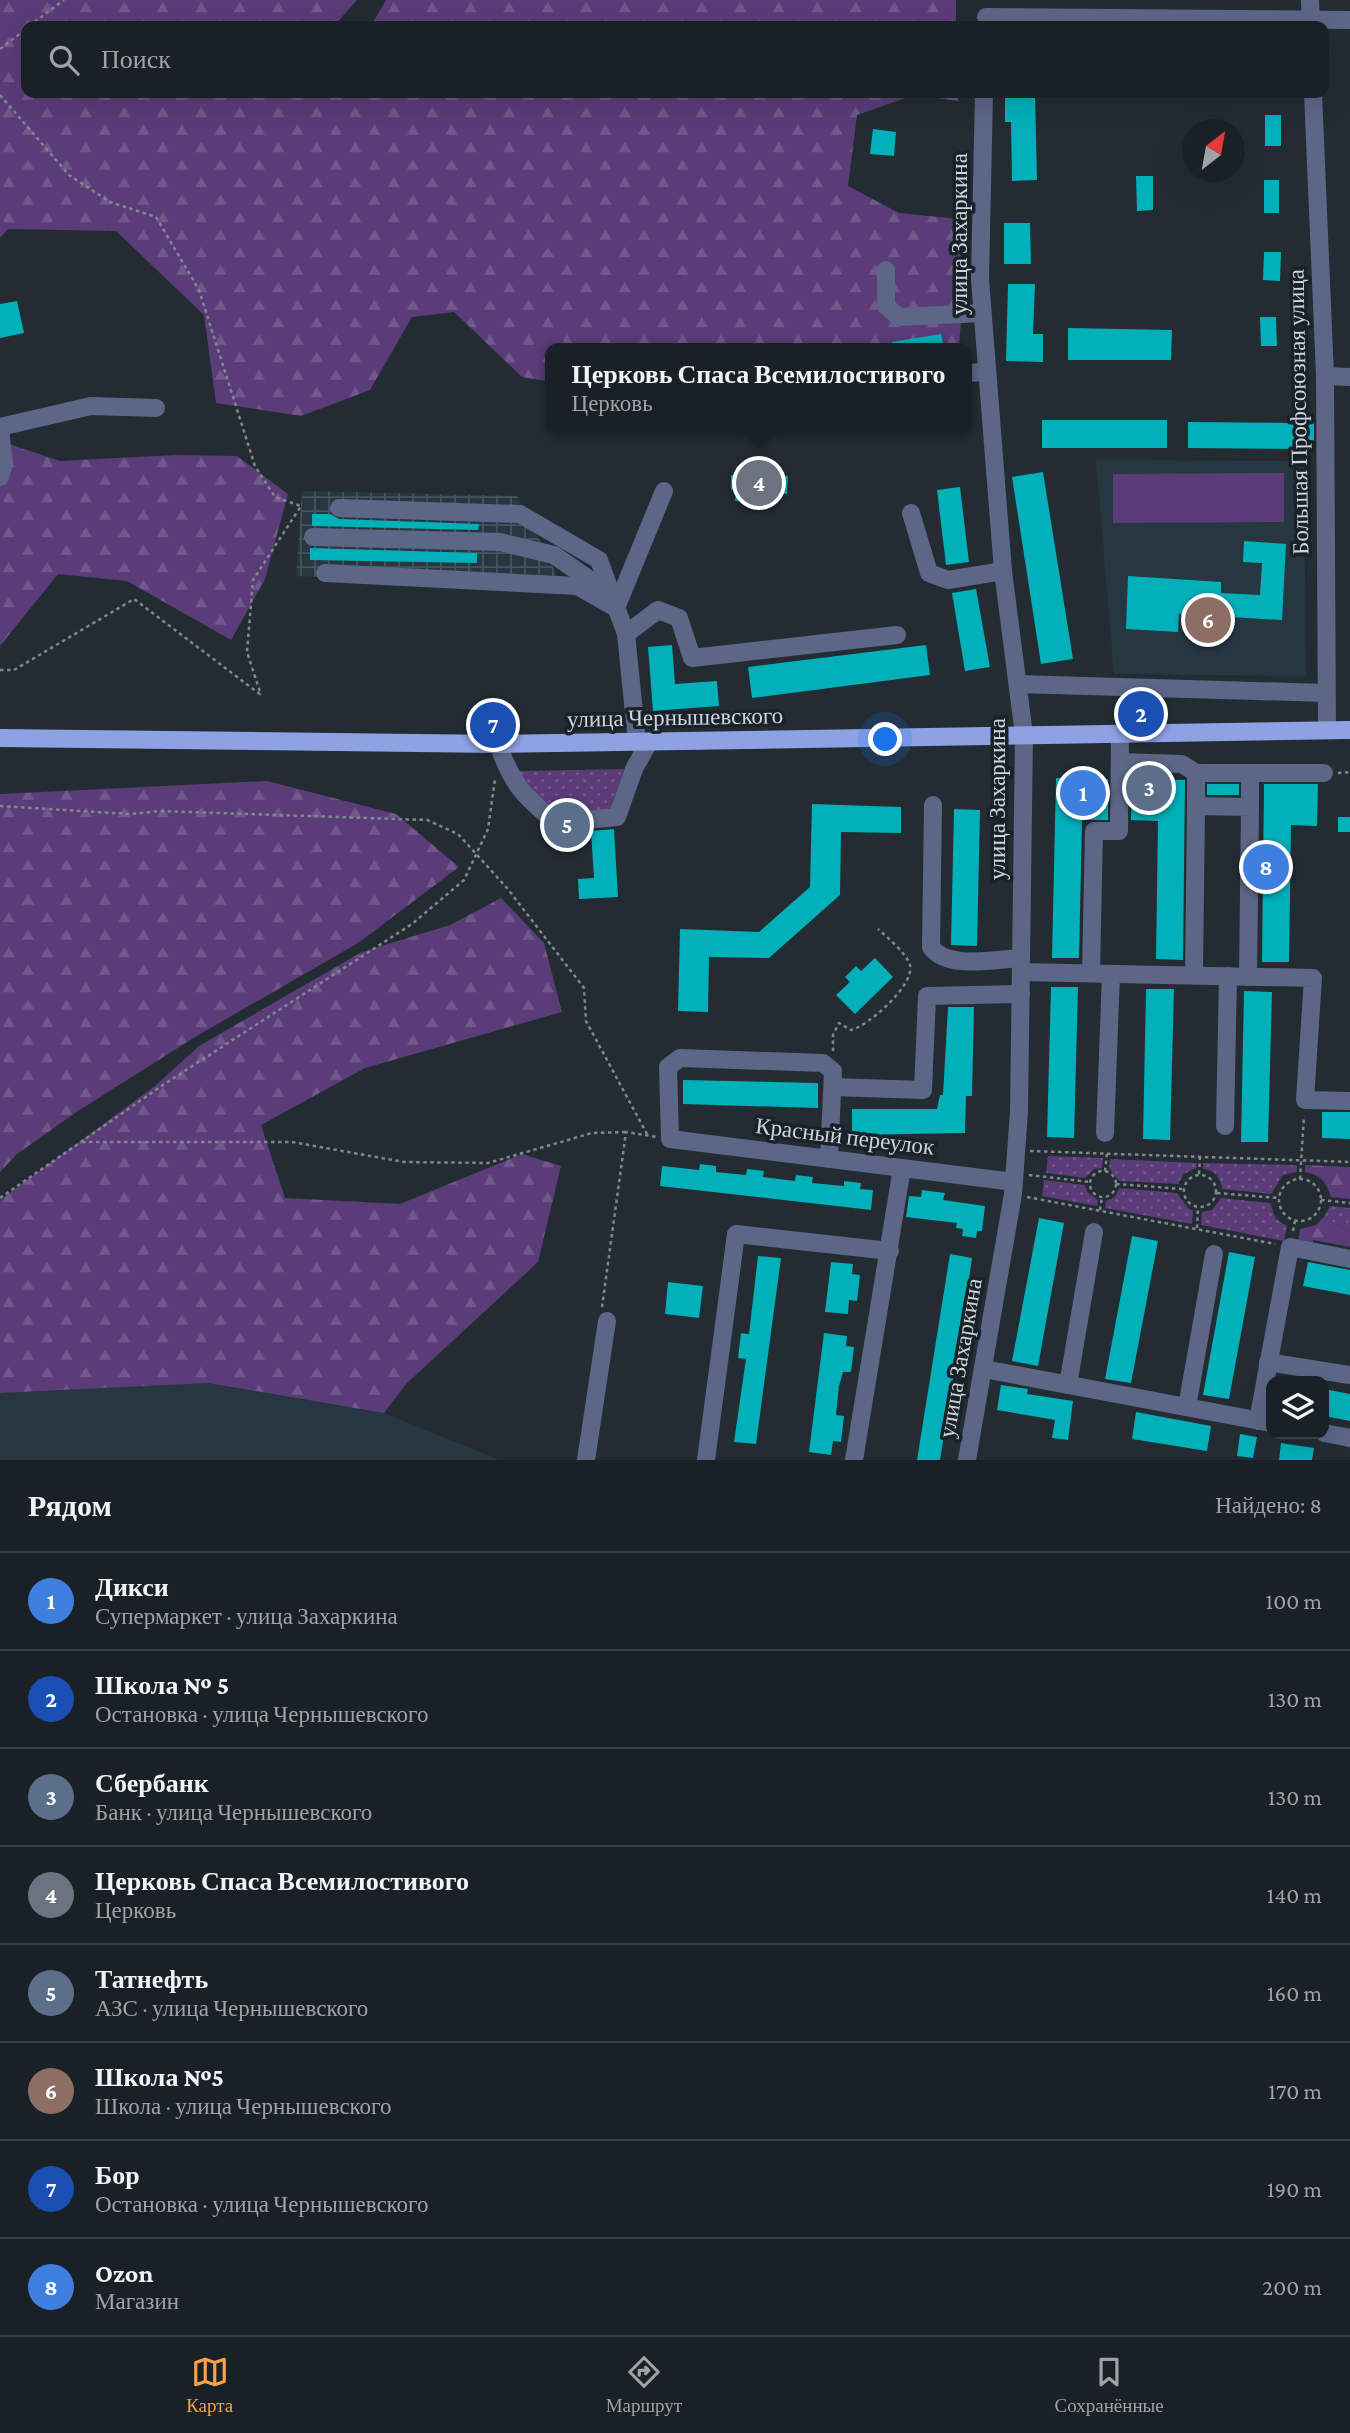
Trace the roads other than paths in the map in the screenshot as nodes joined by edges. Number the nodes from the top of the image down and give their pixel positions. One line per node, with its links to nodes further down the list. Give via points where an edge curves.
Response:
1 (1310, 0): 5 (street)
2 (986, 14): 4 (street)
3 (1350, 20): 6 (street)
4 (1238, 21)
5 (1310, 21)
6 (1329, 22)
7 (984, 98): 10 (street, улица Захаркина)
8 (1313, 98): 13 (street, Большая Профсоюзная улица)
9 (886, 271): 10 (street, via 887,306 899,317)
10 (982, 313): 11 (street, улица Захаркина)
11 (987, 372): 12 (street); 22 (street, улица Захаркина)
12 (972, 373)
13 (1325, 376): 14 (street); 28 (street, Большая Профсоюзная улица)
14 (1350, 377)
15 (156, 408): 16 (street, via 91,405)
16 (0, 428): 17 (street, via 4,463)
17 (0, 477)
18 (664, 491): 24 (street)
19 (339, 508): 24 (street, via 520,514 599,560)
20 (911, 513): 22 (street, via 929,573 948,580)
21 (313, 537): 24 (street, via 500,542 554,555)
22 (1003, 572): 27 (street, улица Захаркина)
23 (325, 573): 24 (street, via 577,586)
24 (614, 602): 25 (street)
25 (626, 634): 26 (street, via 658,610 678,618 692,658); 36 (street)
26 (897, 635)
27 (1018, 684): 28 (street); 33 (street, улица Захаркина)
28 (1326, 693): 30 (street, Большая Профсоюзная улица)
29 (0, 727): 35 (street)
30 (1327, 730): 31 (main road, улица Чернышевского); 32 (main road, улица Чернышевского)
31 (1350, 730)
32 (1120, 733): 33 (main road, улица Чернышевского); 38 (street)
33 (1024, 735): 36 (main road, улица Чернышевского); 45 (street, улица Захаркина)
34 (0, 738): 35 (main road, улица Чернышевского)
35 (20, 738): 37 (main road, улица Чернышевского)
36 (643, 742): 37 (main road, улица Чернышевского); 37 (street, via 617,817 556,823 522,794)
37 (498, 744)
38 (1120, 762): 39 (street, via 1182,764); 46 (street, via 1119,831 1094,831)
39 (1196, 773): 40 (street); 43 (street)
40 (1250, 773): 41 (street); 44 (street)
41 (1324, 773)
42 (933, 805): 45 (street, via 930,947 952,960)
43 (1196, 806): 44 (street); 48 (street)
44 (1250, 807): 50 (street)
45 (1021, 965): 46 (street); 51 (street, улица Захаркина)
46 (1091, 973): 47 (street)
47 (1111, 974): 48 (street); 55 (street)
48 (1194, 975): 49 (street)
49 (1228, 976): 50 (street); 54 (street)
50 (1248, 977): 53 (street, via 1313,978 1305,1100)
51 (1021, 994): 52 (street, via 927,996 923,1090); 58 (street, улица Захаркина)
52 (833, 1079): 56 (street); 56 (street, Красный переулок, via 823,1063 812,1061 680,1059 668,1067 667,1077 670,1139)
53 (1350, 1101)
54 (1225, 1126)
55 (1105, 1133)
56 (830, 1159): 57 (street, Красный переулок)
57 (902, 1168): 58 (street, Красный переулок); 60 (street)
58 (1014, 1183): 65 (street, улица Захаркина)
59 (1094, 1232): 67 (street)
60 (890, 1251): 73 (street, via 736,1234); 74 (street)
61 (1213, 1254): 68 (street)
62 (1350, 1259): 64 (street, via 1290,1247)
63 (607, 1321): 72 (street)
64 (1269, 1362): 66 (street); 69 (street)
65 (984, 1369): 67 (street); 75 (street, улица Захаркина)
66 (1350, 1375)
67 (1068, 1385): 68 (street)
68 (1187, 1407): 69 (street)
69 (1264, 1422)
70 (1329, 1434): 71 (street)
71 (1350, 1438)
72 (586, 1460)
73 (706, 1460)
74 (854, 1460)
75 (967, 1460)

